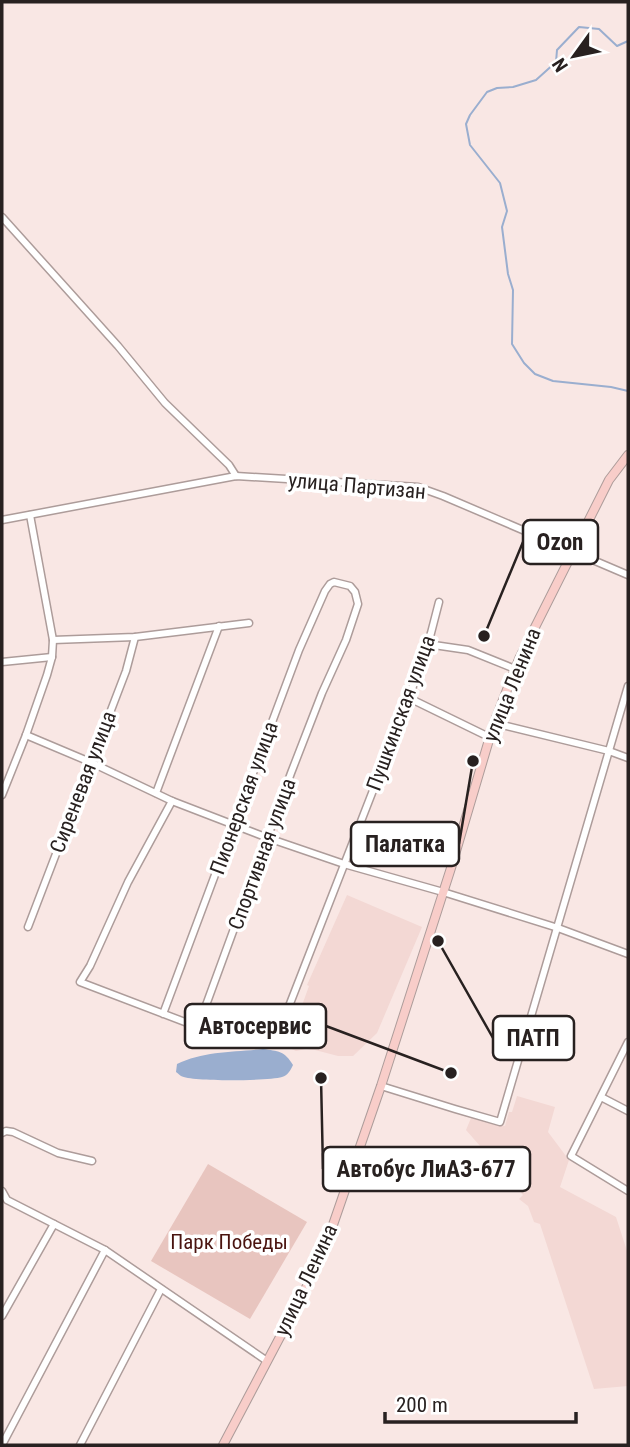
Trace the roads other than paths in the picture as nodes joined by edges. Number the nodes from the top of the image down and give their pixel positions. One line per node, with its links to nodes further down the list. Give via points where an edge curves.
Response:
1 (2, 217): 4 (street, via 165,403)
2 (628, 455): 5 (main road)
3 (628, 463): 5 (main road)
4 (236, 476): 6 (street, улица Партизан); 8 (street, улица Партизан, via 418,487)
5 (609, 480): 8 (main road, улица Ленина)
6 (30, 515): 7 (street, улица Партизан); 15 (street)
7 (2, 520)
8 (573, 552): 9 (street, улица Партизан); 19 (main road, улица Ленина)
9 (628, 575)
10 (330, 584): 31 (street, Пионерская улица, via 299,650); 32 (street, Спортивная улица, via 350,586 358,604)
11 (439, 602): 16 (street, Пушкинская улица)
12 (249, 623): 13 (street)
13 (219, 626): 14 (street); 28 (street)
14 (135, 637): 15 (street); 27 (street, Сиреневая улица)
15 (53, 640): 17 (street)
16 (427, 644): 19 (street, via 468,650); 21 (street, Пушкинская улица)
17 (52, 657): 18 (street); 23 (street)
18 (2, 662)
19 (515, 669): 22 (main road, улица Ленина)
20 (628, 686): 25 (street)
21 (409, 698): 24 (street); 33 (street, Пушкинская улица)
22 (494, 723): 24 (main road, улица Ленина); 25 (street)
23 (26, 735): 27 (street); 29 (street)
24 (489, 737): 34 (main road, улица Ленина)
25 (609, 751): 26 (street); 36 (street)
26 (628, 758)
27 (90, 762): 28 (street); 35 (street, Сиреневая улица)
28 (156, 793): 30 (street)
29 (2, 795)
30 (172, 801): 31 (street); 38 (street, Спортивная улица, via 80,982)
31 (234, 825): 32 (street); 38 (street, Пионерская улица)
32 (268, 838): 33 (street); 38 (street, Спортивная улица, via 198,1027)
33 (344, 864): 34 (street); 39 (street, Пушкинская улица)
34 (443, 892): 36 (street); 41 (main road, улица Ленина)
35 (28, 927)
36 (558, 928): 37 (street); 41 (street, via 500,1122)
37 (628, 954)
38 (163, 1014)
39 (284, 1019)
40 (628, 1042): 42 (street)
41 (381, 1086): 52 (main road, улица Ленина, via 326,1245)
42 (601, 1097): 43 (street); 47 (street, via 571,1156)
43 (628, 1111)
44 (2, 1133): 45 (street, via 13,1132 58,1153)
45 (92, 1161)
46 (2, 1191): 48 (street, via 7,1200)
47 (628, 1191)
48 (54, 1224): 49 (street); 51 (street)
49 (105, 1250): 50 (street); 53 (street)
50 (161, 1289): 52 (street); 54 (street)
51 (2, 1316)
52 (267, 1361): 55 (main road, улица Ленина)
53 (2, 1445)
54 (80, 1445)
55 (223, 1445)

